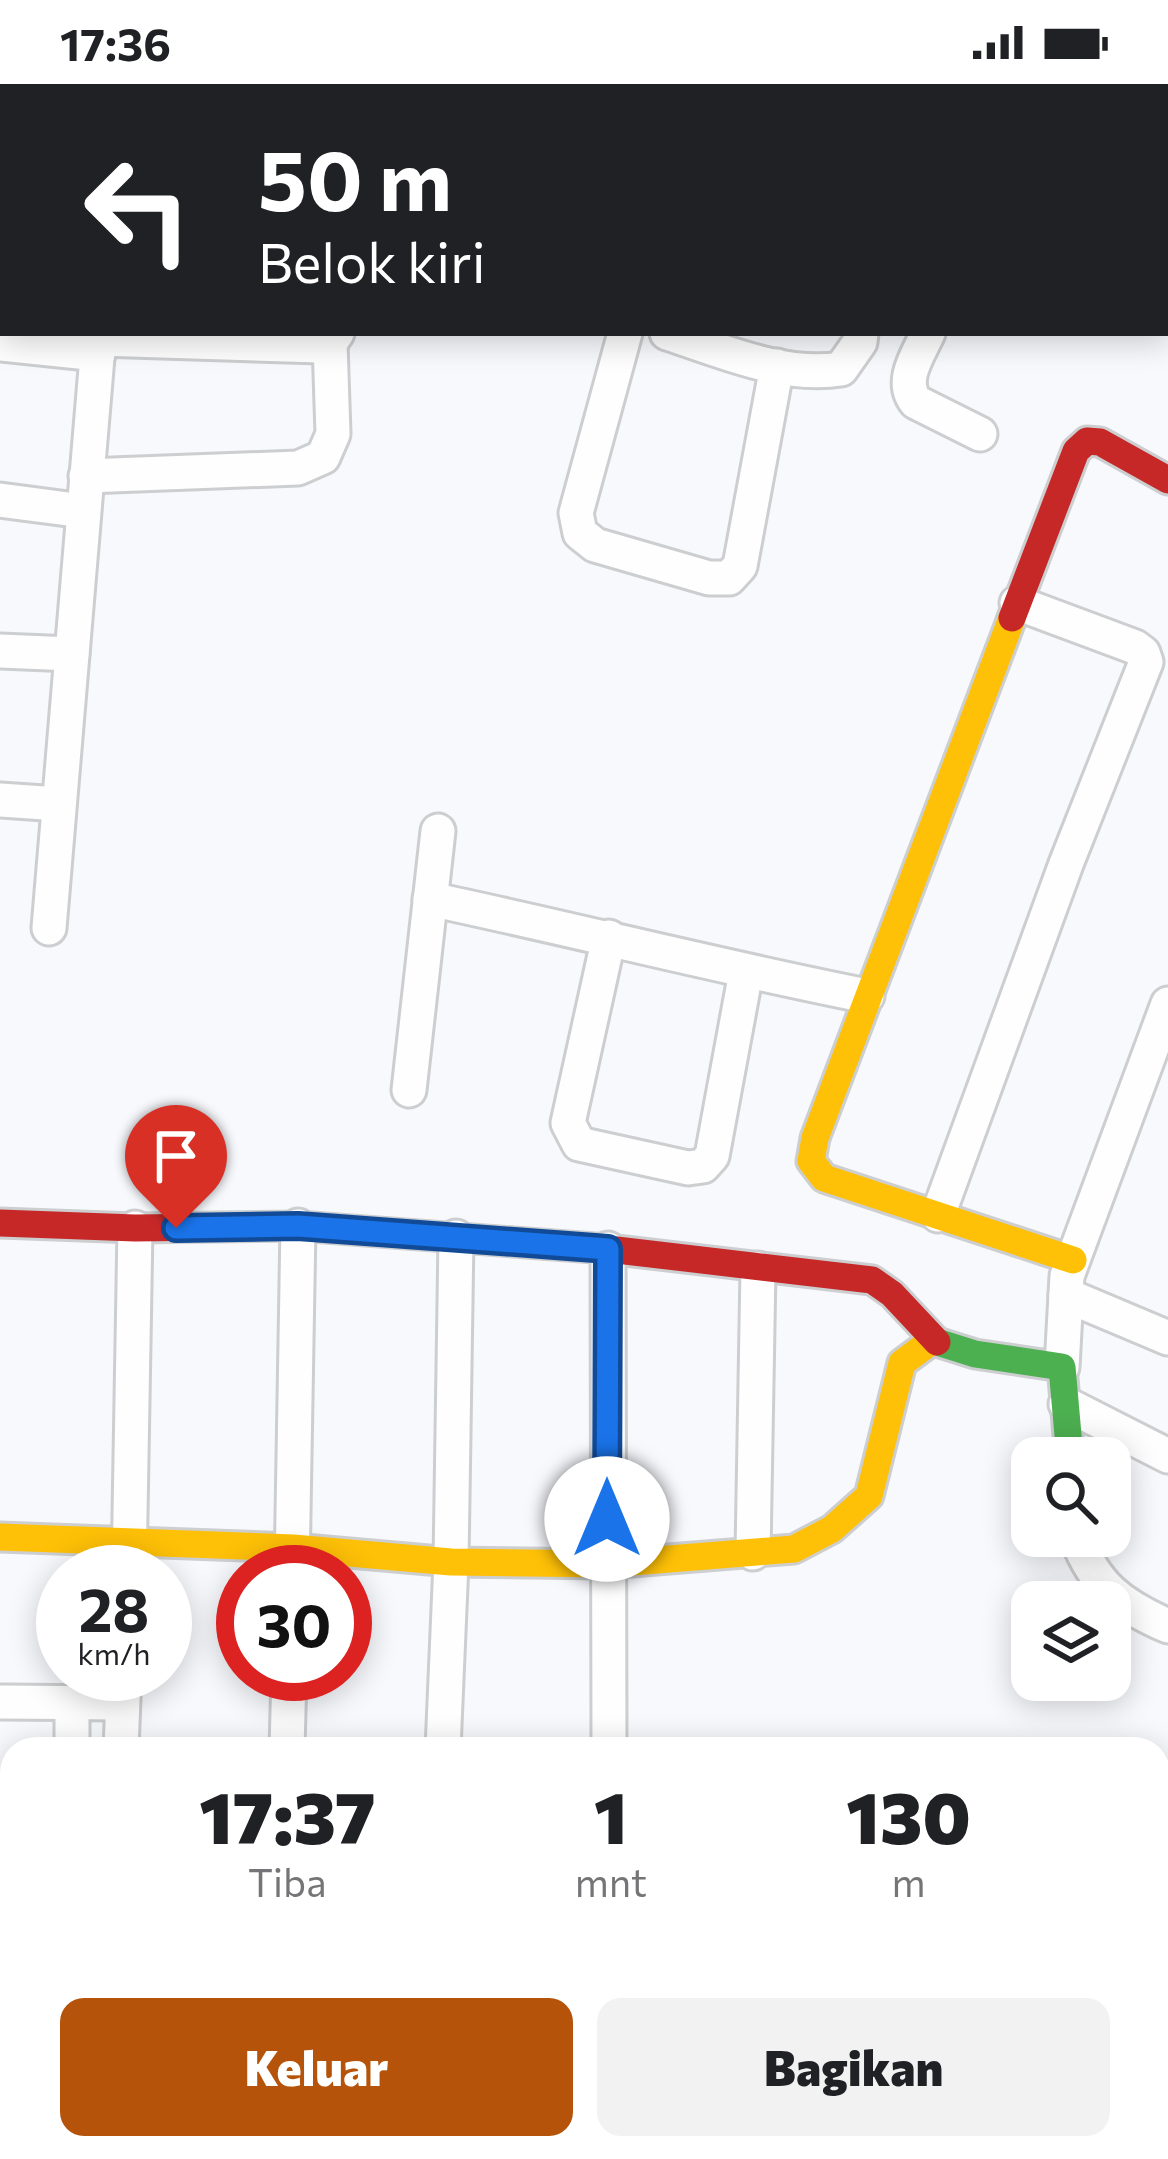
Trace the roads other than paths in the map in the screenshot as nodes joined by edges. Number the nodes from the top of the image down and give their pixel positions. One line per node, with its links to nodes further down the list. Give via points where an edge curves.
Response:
1 (624, 336): 8 (street, via 576,513 580,533 595,545 709,578 729,578 740,566)
2 (677, 336): 8 (street)
3 (861, 336): 8 (street, via 841,370)
4 (927, 336): 9 (street, via 909,394)
5 (334, 338): 6 (street, via 320,346); 10 (street, via 332,434 323,458 298,469)
6 (98, 342): 7 (street); 10 (street)
7 (0, 344)
8 (777, 366)
9 (980, 434)
10 (86, 476): 13 (street)
11 (1168, 480): 14 (street, via 1087,441 1076,451)
12 (0, 500): 13 (street)
13 (83, 511): 16 (street)
14 (1017, 602): 24 (street); 27 (street, via 1135,647 1146,662)
15 (0, 651): 16 (street)
16 (72, 654): 18 (street)
17 (0, 800): 18 (street)
18 (59, 804): 21 (street)
19 (438, 831): 20 (street)
20 (430, 899): 22 (street); 26 (street)
21 (50, 928)
22 (609, 937): 23 (street); 23 (street, via 568,1124 579,1144 703,1166 712,1156)
23 (746, 972): 24 (street)
24 (867, 996): 27 (street, via 811,1160 824,1178)
25 (1168, 1004): 33 (street)
26 (409, 1090)
27 (938, 1215): 33 (street)
28 (0, 1223): 30 (street)
29 (298, 1226): 30 (street); 31 (street); 45 (street)
30 (135, 1228): 44 (street)
31 (456, 1237): 32 (street); 49 (street)
32 (608, 1249): 34 (street); 50 (street)
33 (1073, 1260): 35 (street)
34 (758, 1269): 37 (street, via 872,1280 896,1294); 46 (street)
35 (1066, 1295): 36 (street); 38 (street)
36 (1168, 1338)
37 (934, 1340): 38 (street, via 953,1351); 46 (street, via 902,1363 869,1496 794,1549)
38 (1055, 1366): 39 (street)
39 (1066, 1405): 40 (street); 41 (street)
40 (1068, 1437)
41 (1168, 1456)
42 (0, 1537): 43 (street)
43 (52, 1545)
44 (129, 1545)
45 (293, 1545)
46 (753, 1553): 50 (street)
47 (1084, 1557): 51 (street, via 1106,1591)
48 (372, 1561): 49 (street)
49 (451, 1562): 50 (street); 60 (street)
50 (607, 1564): 61 (street)
51 (1168, 1626)
52 (79, 1701): 56 (street)
53 (123, 1701): 58 (street)
54 (288, 1701): 59 (street)
55 (0, 1702): 56 (street)
56 (72, 1703): 57 (street)
57 (72, 1737)
58 (121, 1737)
59 (287, 1737)
60 (444, 1737)
61 (609, 1737)

